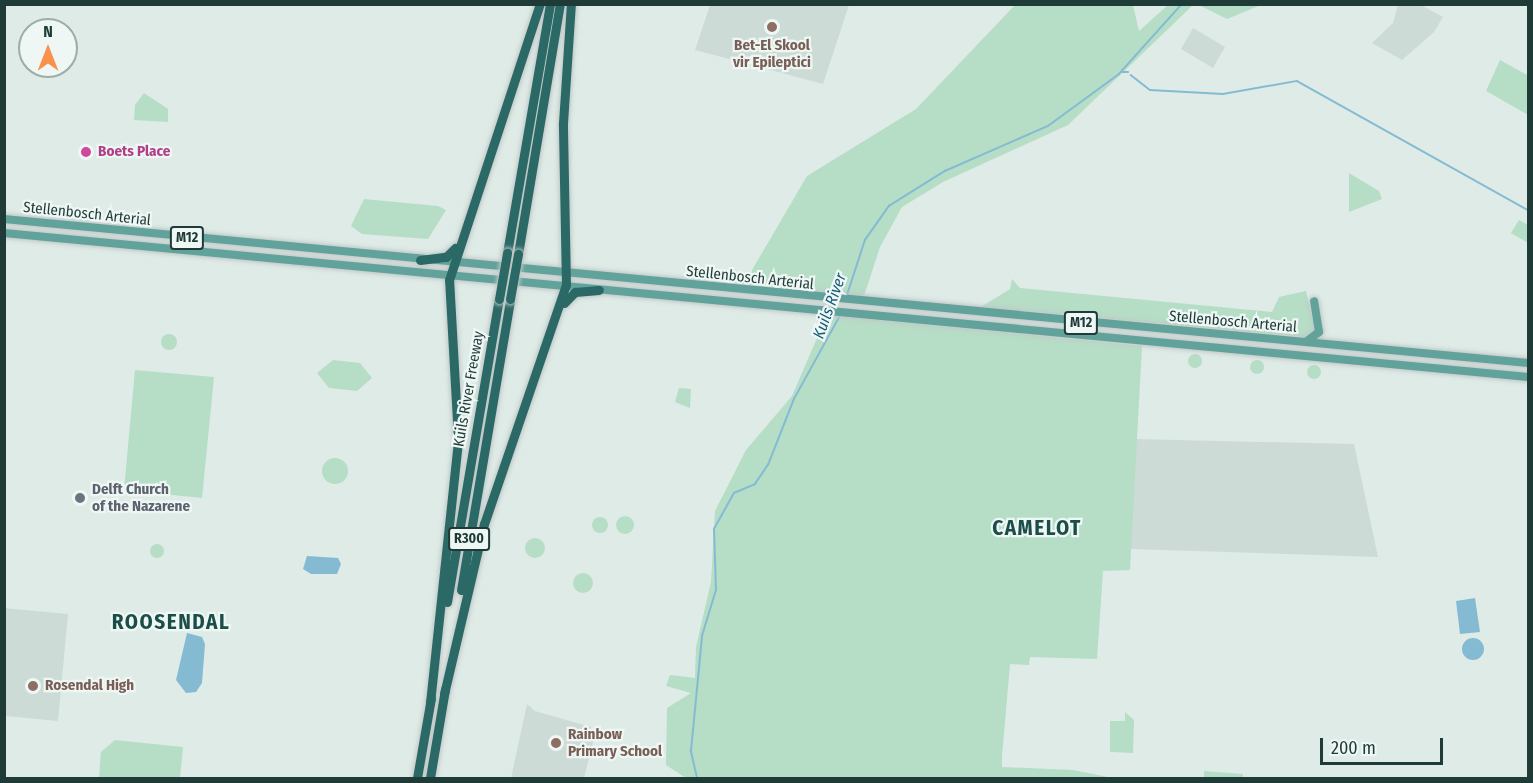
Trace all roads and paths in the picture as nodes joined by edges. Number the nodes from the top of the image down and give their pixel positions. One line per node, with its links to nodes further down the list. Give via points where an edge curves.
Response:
1 (540, 4): 7 (highway)
2 (550, 4): 20 (highway, Kuils River Freeway / R300, bridge)
3 (560, 4): 19 (highway, Kuils River Freeway / R300, bridge)
4 (571, 4): 11 (highway, via 563,123)
5 (4, 219): 8 (main road, Stellenbosch Arterial / M12)
6 (4, 233): 10 (main road, Stellenbosch Arterial / M12)
7 (460, 237): 8 (highway, via 446,257); 9 (highway)
8 (420, 260): 9 (main road, Stellenbosch Arterial / M12)
9 (453, 263): 10 (highway); 11 (main road, Stellenbosch Arterial / M12)
10 (450, 274): 12 (main road, Stellenbosch Arterial / M12); 20 (highway, via 458,439)
11 (567, 275): 12 (highway); 16 (main road, Stellenbosch Arterial / M12)
12 (566, 285): 13 (main road, Stellenbosch Arterial / M12); 15 (highway)
13 (599, 290): 15 (highway, via 573,293); 18 (main road, Stellenbosch Arterial / M12)
14 (1314, 301): 16 (main road, via 1318,332)
15 (560, 310): 19 (highway, via 484,524)
16 (1303, 342): 17 (main road, Stellenbosch Arterial / M12)
17 (1528, 363)
18 (1528, 377)
19 (444, 694): 22 (highway, Kuils River Freeway / R300)
20 (430, 703): 21 (highway, Kuils River Freeway / R300)
21 (417, 778)
22 (430, 778)

